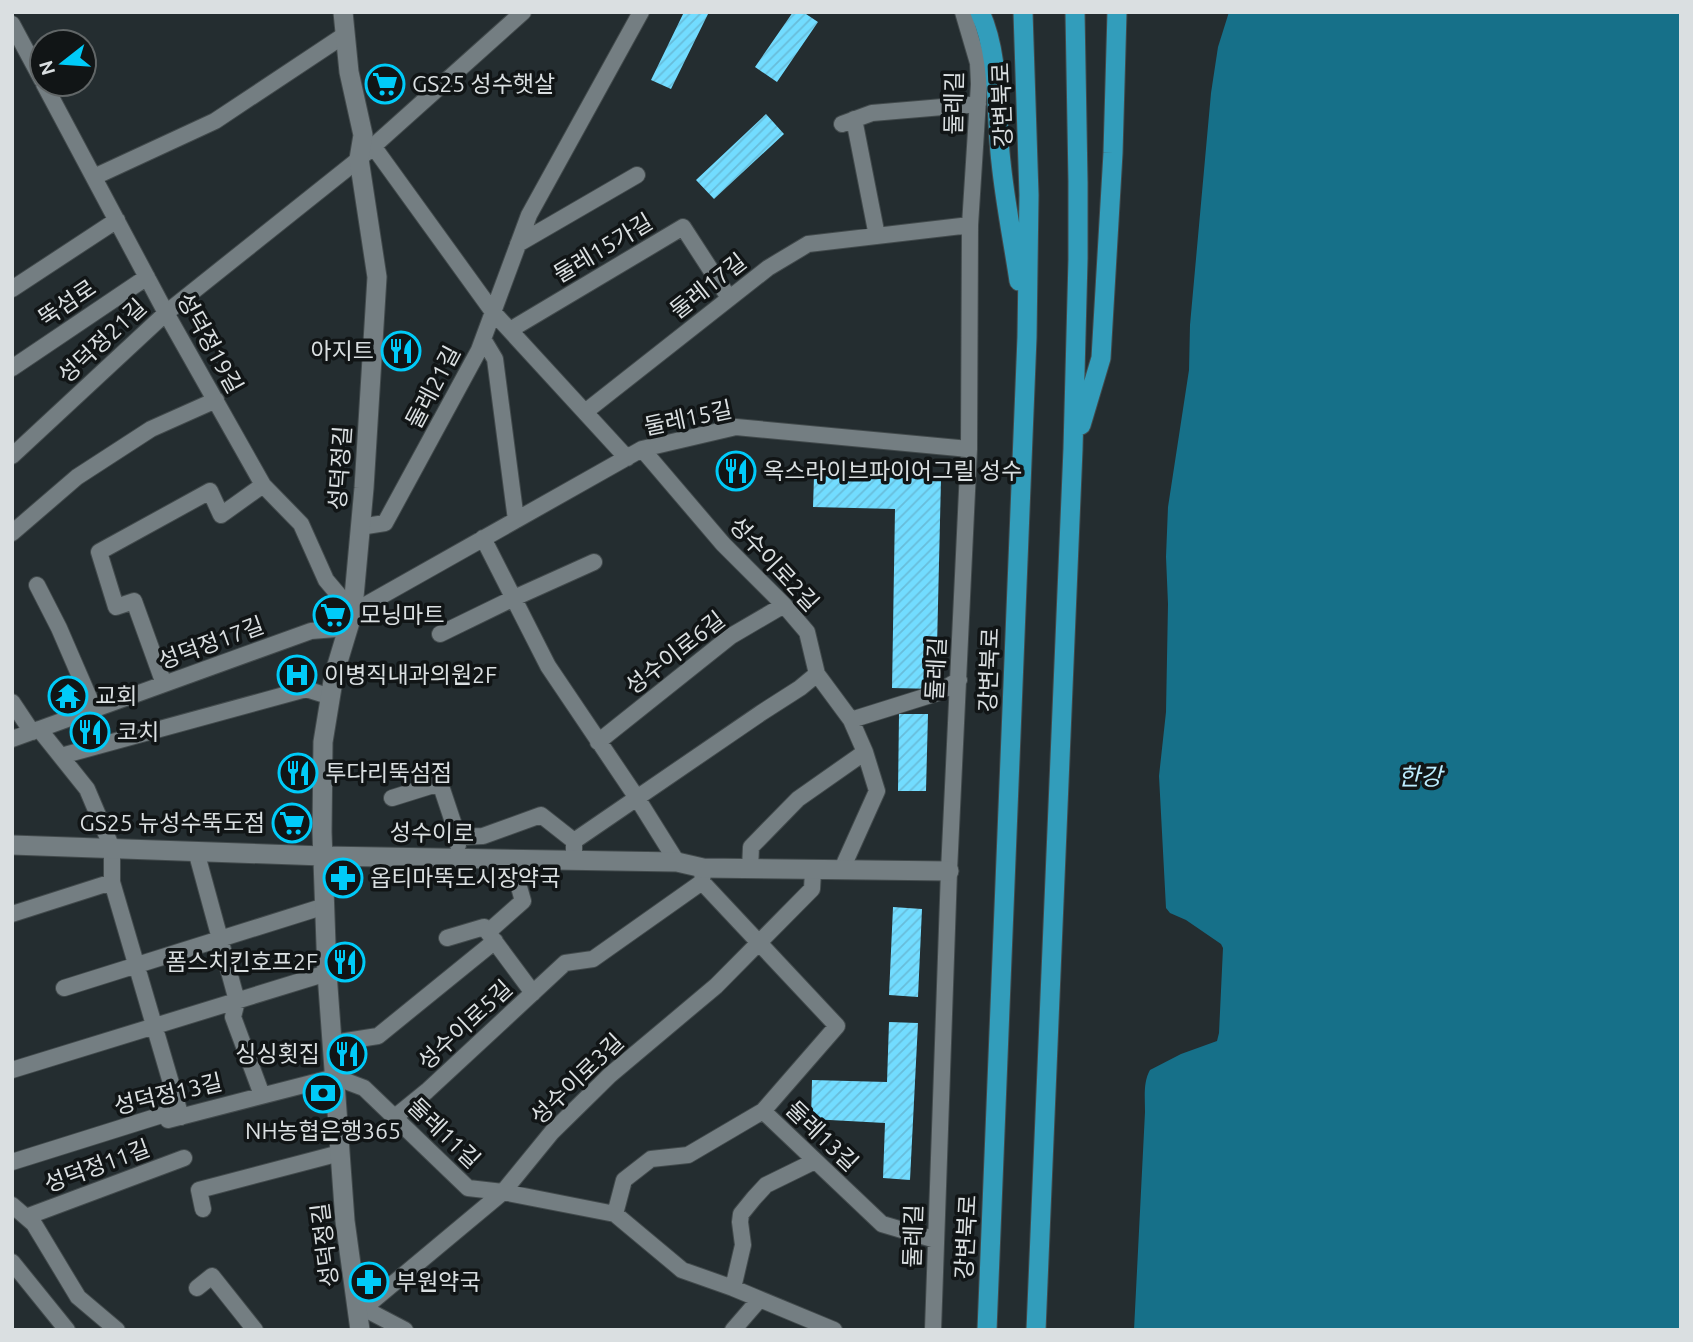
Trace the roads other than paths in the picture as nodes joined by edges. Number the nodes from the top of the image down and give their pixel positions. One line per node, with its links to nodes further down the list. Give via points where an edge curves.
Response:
1 (344, 12): 10 (street, 성덕정길)
2 (523, 12): 14 (street, 성덕정21길)
3 (641, 12): 20 (street, 둘레21길, via 529,215)
4 (963, 12): 13 (street, 둘레길, via 978,62)
5 (981, 12): 27 (highway, via 992,50 1001,161)
6 (1023, 12): 27 (highway, 강변북로, via 1029,195)
7 (1075, 12): 34 (highway, via 1078,220)
8 (1117, 12): 34 (highway, via 1101,358)
9 (12, 24): 11 (street, 성덕정19길)
10 (346, 34): 14 (street, 성덕정길); 16 (street, via 215,121)
11 (28, 54)
12 (52, 98): 16 (street, 성덕정19길)
13 (978, 104): 18 (street, 둘레길); 19 (street, via 872,113 848,121)
14 (366, 152): 24 (street); 25 (street, 성덕정21길); 39 (street, 성덕정길, via 377,277)
15 (637, 175): 20 (street)
16 (94, 177): 17 (street, 성덕정19길)
17 (117, 220): 21 (street, 성덕정19길); 22 (street, 뚝섬로)
18 (970, 225): 19 (street, 둘레17길); 33 (street, 둘레길)
19 (877, 236): 23 (street, 둘레17길, via 808,244)
20 (519, 244): 24 (street, 둘레21길)
21 (147, 277): 25 (street, 성덕정19길); 29 (street, 뚝섬로)
22 (12, 289)
23 (729, 298): 26 (street, 둘레15가길, via 683,228); 31 (street, 둘레17길)
24 (493, 312): 26 (street); 28 (street, 둘레21길)
25 (166, 313): 30 (street, 성덕정19길); 35 (street, 성덕정21길)
26 (510, 330): 31 (street)
27 (1027, 337): 118 (highway, 강변북로)
28 (483, 340): 38 (street, via 495,359); 39 (street, 둘레21길, via 385,523)
29 (12, 368)
30 (216, 400): 37 (street, 성덕정19길); 40 (street, via 151,429 77,477)
31 (584, 412): 36 (street)
32 (642, 449): 33 (street, 둘레15길, via 736,427); 36 (street, 둘레15길); 45 (street, 성수이로2길, via 723,544)
33 (969, 449): 49 (street, 둘레길)
34 (1073, 449): 119 (highway)
35 (12, 456)
36 (627, 458): 38 (street, 둘레15길)
37 (263, 485): 46 (street, 성덕정19길, via 301,524); 50 (street, via 221,515 210,491 99,552 116,607 134,601)
38 (516, 520): 41 (street, 둘레15길)
39 (360, 527): 46 (street, 성덕정길)
40 (12, 533)
41 (484, 538): 44 (street); 46 (street, 둘레15길)
42 (594, 562): 44 (street)
43 (37, 585): 53 (street)
44 (514, 598): 47 (street); 57 (street, via 548,666)
45 (784, 605): 48 (street, 성수이로2길, via 807,632); 57 (street, 성수이로6길, via 731,636)
46 (350, 620): 50 (street, 성덕정17길); 51 (street, 성덕정길)
47 (440, 634)
48 (817, 674): 54 (street, 성수이로2길); 61 (street)
49 (959, 680): 54 (street, via 937,693); 73 (street, 둘레길)
50 (164, 684): 53 (street, 성덕정17길)
51 (331, 697): 59 (street, via 306,689); 67 (street, 성덕정길, via 323,742)
52 (12, 702): 55 (street)
53 (94, 709): 55 (street, 성덕정17길)
54 (851, 720): 58 (street, 성수이로2길)
55 (36, 730): 56 (street, 성덕정17길); 59 (street)
56 (12, 739)
57 (598, 741): 61 (street)
58 (865, 752): 71 (street, via 798,799 751,847); 74 (street, 성수이로2길, via 877,791)
59 (61, 756): 64 (street, via 87,789)
60 (392, 797): 62 (street, via 440,783)
61 (637, 798): 66 (street); 70 (street)
62 (458, 837): 66 (street, via 483,836 541,815); 68 (street)
63 (12, 845): 64 (street, 성수이로)
64 (113, 848): 65 (street, 성수이로); 76 (street)
65 (196, 851): 67 (street, 성수이로); 81 (street)
66 (574, 851): 69 (street, 성수이로); 70 (street, 성수이로)
67 (323, 856): 68 (street, 성수이로); 77 (street, 성덕정길)
68 (457, 858): 69 (street, 성수이로)
69 (511, 859): 79 (street, via 523,901)
70 (677, 862): 75 (street, 성수이로)
71 (750, 869): 72 (street, 성수이로); 75 (street, 성수이로)
72 (813, 870): 74 (street, 성수이로); 82 (street, 성수이로3길, via 812,890)
73 (949, 870): 74 (street, 성수이로); 105 (street, 둘레길)
74 (841, 871)
75 (703, 875): 82 (street, 둘레13길); 86 (street, 성수이로5길, via 593,959 565,963)
76 (112, 881): 78 (street); 83 (street)
77 (325, 906): 81 (street); 84 (street, 성덕정길)
78 (12, 914)
79 (491, 936): 80 (street, via 484,927); 86 (street, 성수이로5길); 89 (street, via 378,1036)
80 (447, 938)
81 (220, 939): 83 (street); 87 (street)
82 (760, 943): 93 (street, 둘레13길, via 837,1026); 100 (street, 성수이로3길, via 610,1074 552,1132)
83 (136, 965): 85 (street); 88 (street)
84 (327, 973): 87 (street); 89 (street, 성덕정길)
85 (64, 988)
86 (533, 993): 95 (street, 성수이로5길)
87 (237, 1001): 88 (street); 92 (street, via 233,1017)
88 (154, 1027): 90 (street); 94 (street)
89 (332, 1043): 91 (street, 성덕정길)
90 (12, 1070)
91 (335, 1077): 92 (street, 성덕정13길); 95 (street, 둘레11길, via 364,1087); 96 (street, 성덕정길)
92 (262, 1095): 94 (street, 성덕정13길)
93 (763, 1111): 98 (street, 둘레13길); 103 (street, via 688,1154 651,1159 624,1180)
94 (181, 1117): 99 (street, 성덕정13길, via 168,1120 165,1114)
95 (394, 1117): 100 (street, 둘레11길, via 467,1188)
96 (340, 1153): 102 (street, via 199,1190); 110 (street, 성덕정길)
97 (184, 1158): 104 (street, 성덕정11길)
98 (816, 1161): 105 (street, 둘레13길, via 882,1224); 108 (street, via 766,1185 741,1214 743,1245)
99 (12, 1162)
100 (503, 1192): 103 (street, 둘레11길); 110 (street, 성수이로3길)
101 (12, 1205): 104 (street, 성덕정11길)
102 (203, 1209)
103 (615, 1214): 108 (street, 둘레11길, via 682,1270)
104 (26, 1217): 112 (street, 성덕정11길, via 78,1297)
105 (936, 1240): 117 (street, 둘레길)
106 (12, 1262): 111 (street)
107 (197, 1287): 113 (street, via 212,1276)
108 (733, 1289): 109 (street, 둘레11길)
109 (759, 1300): 115 (street); 116 (street, 둘레11길)
110 (360, 1317): 114 (street)
111 (67, 1330)
112 (117, 1330)
113 (255, 1330)
114 (405, 1330)
115 (733, 1330)
116 (834, 1330)
117 (933, 1330)
118 (987, 1330)
119 (1036, 1330)

